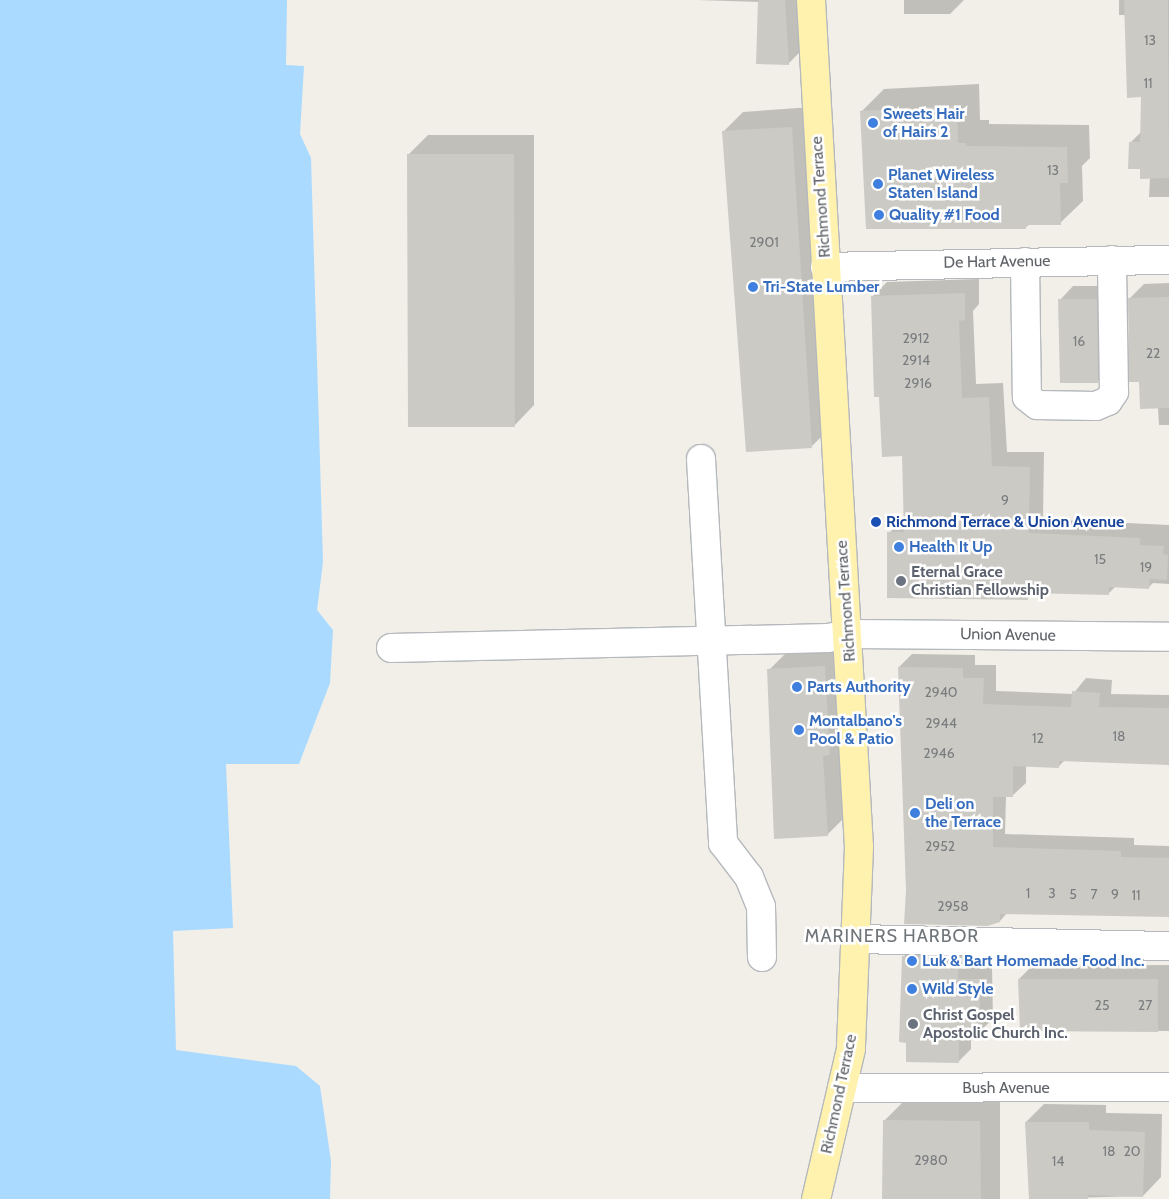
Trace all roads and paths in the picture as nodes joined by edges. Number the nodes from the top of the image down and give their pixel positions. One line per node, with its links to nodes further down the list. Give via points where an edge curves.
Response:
1 (811, 0): 5 (main road, Richmond Terrace)
2 (1112, 260): 3 (street, De Hart Avenue); 4 (street, De Hart Avenue); 4 (street, via 1114,392 1108,401 1096,406 1037,405 1027,397)
3 (1169, 260)
4 (1025, 262): 5 (street, De Hart Avenue)
5 (825, 267): 7 (main road, Richmond Terrace)
6 (701, 458): 9 (street)
7 (848, 634): 8 (street, Union Avenue); 9 (street, Union Avenue, via 828,638); 11 (main road, Richmond Terrace, via 859,847)
8 (1169, 636)
9 (711, 641): 10 (street, Union Avenue); 13 (street, via 723,843 749,877 760,906)
10 (392, 648)
11 (857, 939): 12 (street); 15 (main road, Richmond Terrace, via 853,1026)
12 (1169, 946)
13 (762, 957)
14 (1169, 1087): 15 (street, Bush Avenue)
15 (842, 1088): 16 (main road, Richmond Terrace)
16 (816, 1199)

